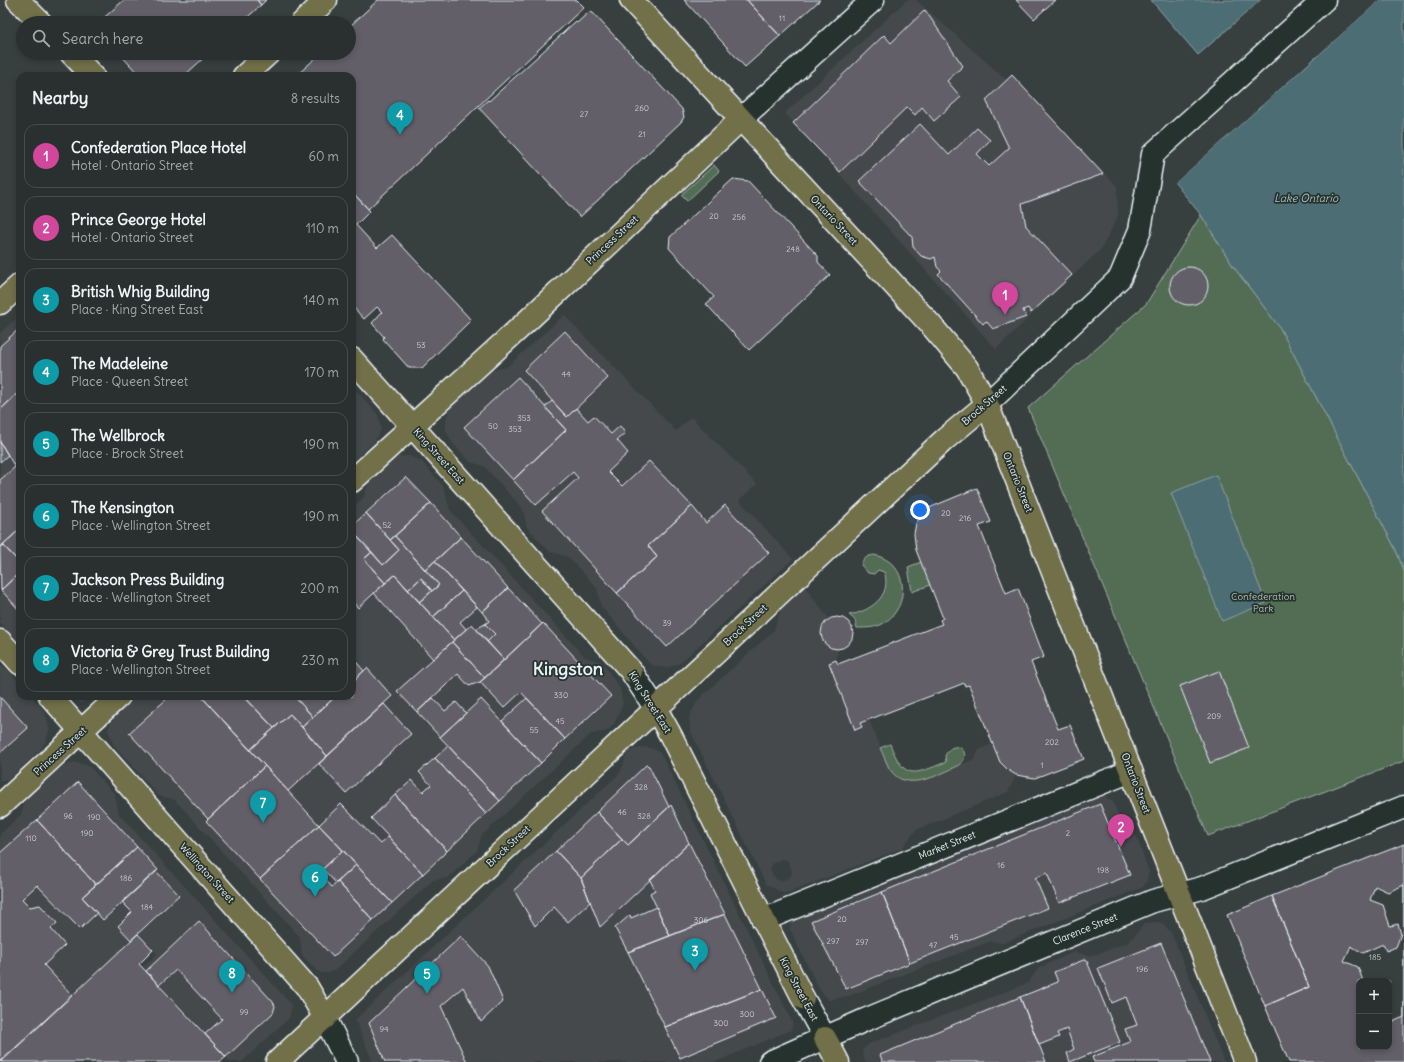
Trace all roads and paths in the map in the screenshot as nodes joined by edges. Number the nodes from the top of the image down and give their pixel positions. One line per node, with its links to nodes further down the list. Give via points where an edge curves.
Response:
1 (18, 0): 6 (main road)
2 (326, 0): 7 (main road)
3 (631, 0): 12 (main road, Ontario Street)
4 (873, 0): 12 (street, Princess Street)
5 (1324, 0): 16 (street, Brock Street, via 1153,154 1140,230 1120,278)
6 (34, 16)
7 (309, 16)
8 (77, 60): 10 (main road)
9 (261, 60): 11 (main road)
10 (89, 72)
11 (248, 72)
12 (741, 119): 16 (main road, Ontario Street, via 931,325 967,368); 17 (main road, Princess Street)
13 (16, 289): 14 (main road)
14 (0, 303)
15 (356, 364): 17 (main road, King Street East)
16 (987, 404): 24 (main road, Brock Street, via 944,440); 26 (main road, Ontario Street)
17 (412, 426): 18 (main road, Princess Street); 21 (main road, King Street East)
18 (356, 477)
19 (0, 641): 20 (main road)
20 (16, 659)
21 (631, 671): 24 (street, King Street East)
22 (54, 700): 25 (main road, Wellington Street)
23 (115, 700): 25 (main road, Princess Street)
24 (656, 709): 30 (main road, King Street East); 32 (main road, Brock Street)
25 (82, 731): 27 (main road, Princess Street); 32 (main road, Wellington Street, via 307,987)
26 (1131, 771): 29 (main road, Ontario Street); 30 (street, Market Street)
27 (0, 806)
28 (1404, 806): 29 (street, Clarence Street, via 1202,888)
29 (1179, 894): 33 (street, Clarence Street, via 1153,901); 38 (main road, Ontario Street)
30 (763, 920): 31 (main road, King Street East)
31 (803, 998): 33 (street, King Street East)
32 (325, 1018): 34 (main road, Brock Street); 35 (street, Wellington Street)
33 (825, 1038): 36 (street, Clarence Street); 37 (main road, King Street East)
34 (277, 1062)
35 (347, 1062)
36 (770, 1062)
37 (838, 1062)
38 (1245, 1062)

